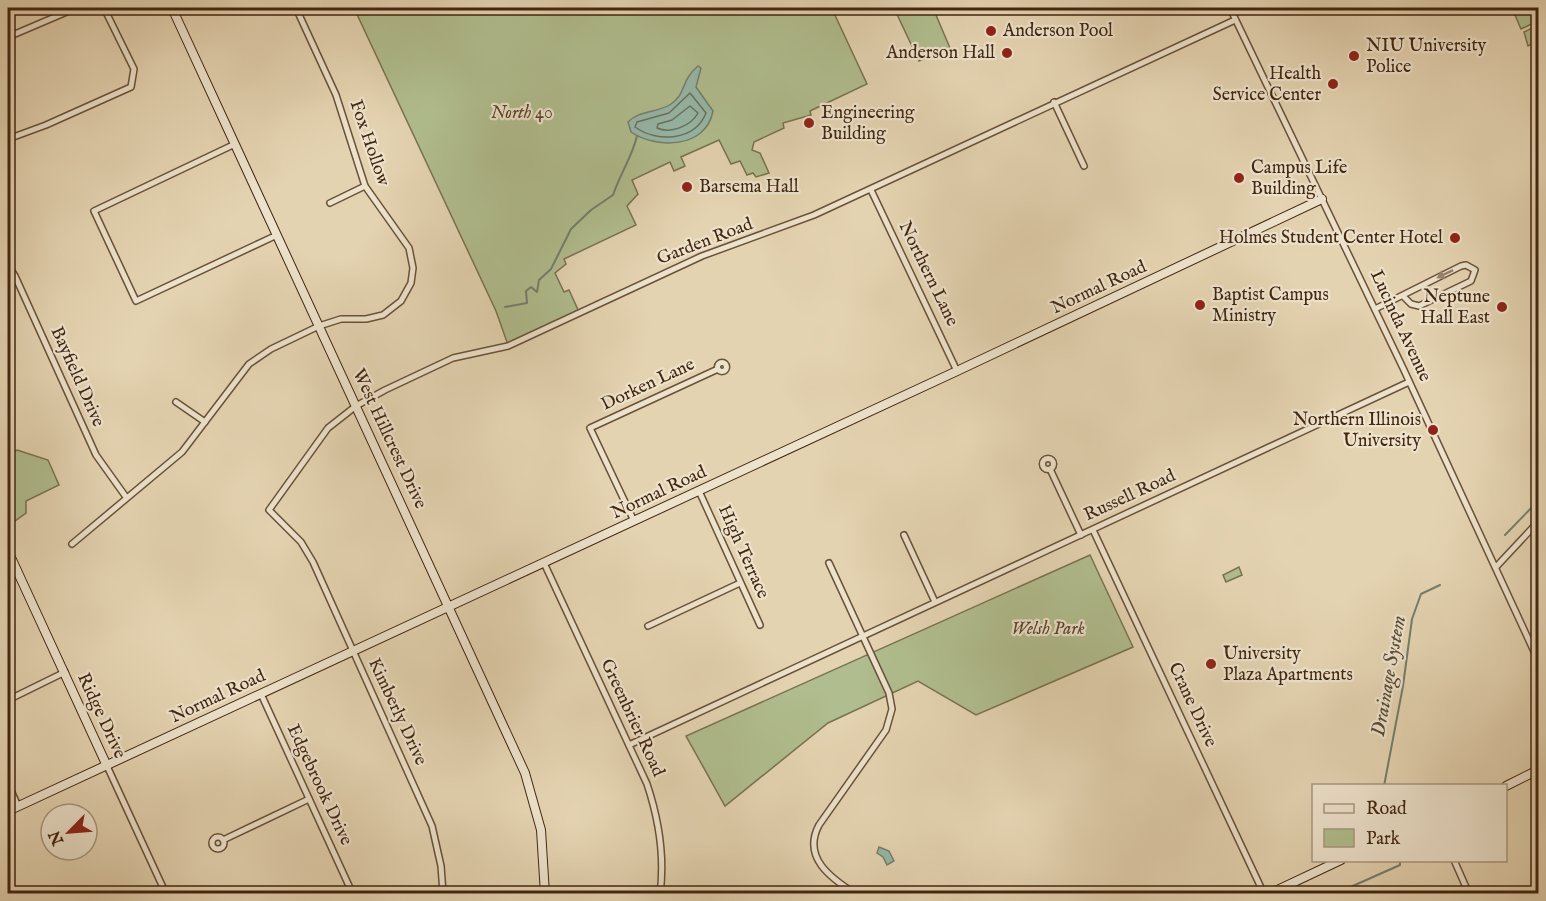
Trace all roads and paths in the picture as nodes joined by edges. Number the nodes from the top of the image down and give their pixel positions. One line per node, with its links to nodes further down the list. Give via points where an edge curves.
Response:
1 (76, 8): 7 (street)
2 (104, 8): 9 (street, via 134,69 131,87)
3 (172, 8): 10 (street, West Hillcrest Drive)
4 (296, 8): 12 (street, Fox Hollow, via 343,113)
5 (1230, 8): 6 (street, Lucinda Avenue)
6 (1235, 20): 8 (street, Garden Road); 14 (street, Lucinda Avenue)
7 (8, 37)
8 (1054, 102): 11 (street); 13 (street, Garden Road)
9 (8, 139)
10 (235, 144): 16 (street, West Hillcrest Drive); 16 (street, via 94,211 136,301)
11 (1084, 166)
12 (365, 186): 15 (street); 20 (street, Fox Hollow, via 409,248 411,283 401,301 383,315 340,319)
13 (871, 189): 22 (street, Northern Lane); 25 (street, Garden Road, via 778,230 702,256 508,346 444,362)
14 (1322, 199): 19 (street, Lucinda Avenue); 22 (street, Normal Road)
15 (330, 203)
16 (277, 235): 20 (street, West Hillcrest Drive)
17 (8, 266): 29 (street, Bayfield Drive, via 96,455)
18 (1403, 296): 18 (street, one-way to 18, via 1419,306 1471,281 1474,270 1461,266); 19 (street)
19 (1375, 309): 23 (street, Lucinda Avenue)
20 (319, 326): 25 (street, West Hillcrest Drive); 26 (street, Fox Hollow, via 249,364)
21 (718, 369): 30 (street, Dorken Lane, via 590,428)
22 (957, 371): 28 (street, Normal Road)
23 (1409, 382): 32 (street, Russell Road); 40 (street, Lucinda Avenue)
24 (177, 402): 26 (street)
25 (356, 406): 36 (street, Garden Road, via 339,417 315,443 269,510); 43 (street, West Hillcrest Drive)
26 (205, 422): 29 (street, Fox Hollow, via 182,452)
27 (1050, 469): 34 (street)
28 (699, 491): 30 (street, Normal Road); 41 (street, High Terrace)
29 (126, 497): 35 (street, Fox Hollow)
30 (634, 521): 38 (street, Normal Road)
31 (1539, 522): 40 (street)
32 (1093, 530): 34 (street, Russell Road); 69 (street, Crane Drive)
33 (904, 535): 42 (street)
34 (1081, 536): 42 (street, Russell Road)
35 (72, 544)
36 (305, 548): 47 (street, Kimberly Drive)
37 (8, 551): 49 (street, Ridge Drive)
38 (544, 563): 43 (street, Normal Road); 52 (street, Greenbrier Road)
39 (829, 563): 46 (street)
40 (1496, 567): 48 (street, Lucinda Avenue)
41 (740, 583): 44 (street); 45 (street, High Terrace)
42 (935, 602): 46 (street, Russell Road)
43 (449, 605): 47 (street, Normal Road); 66 (street, West Hillcrest Drive, via 529,783 541,830)
44 (648, 626)
45 (760, 626)
46 (863, 637): 52 (street, Russell Road); 68 (street, via 889,693 891,718 819,825 812,846 824,869)
47 (353, 651): 50 (street, Normal Road); 64 (street, Kimberly Drive, via 432,826)
48 (1539, 660)
49 (65, 672): 51 (street); 53 (street, Ridge Drive)
50 (261, 694): 53 (street, Normal Road); 57 (street, Edgebrook Drive)
51 (8, 699)
52 (629, 745): 67 (street, Greenbrier Road, via 647,784 658,824)
53 (107, 766): 58 (street, Normal Road); 65 (street, Ridge Drive)
54 (1539, 771): 56 (street)
55 (8, 783): 58 (street)
56 (1507, 786)
57 (309, 799): 60 (street); 63 (street, Edgebrook Drive)
58 (18, 806): 59 (street, Normal Road)
59 (8, 811)
60 (224, 840)
61 (1339, 862): 70 (street)
62 (1454, 862): 71 (street)
63 (350, 888)
64 (443, 893)
65 (166, 894)
66 (545, 894)
67 (660, 894)
68 (856, 894)
69 (1264, 894)
70 (1269, 894)
71 (1469, 894)

